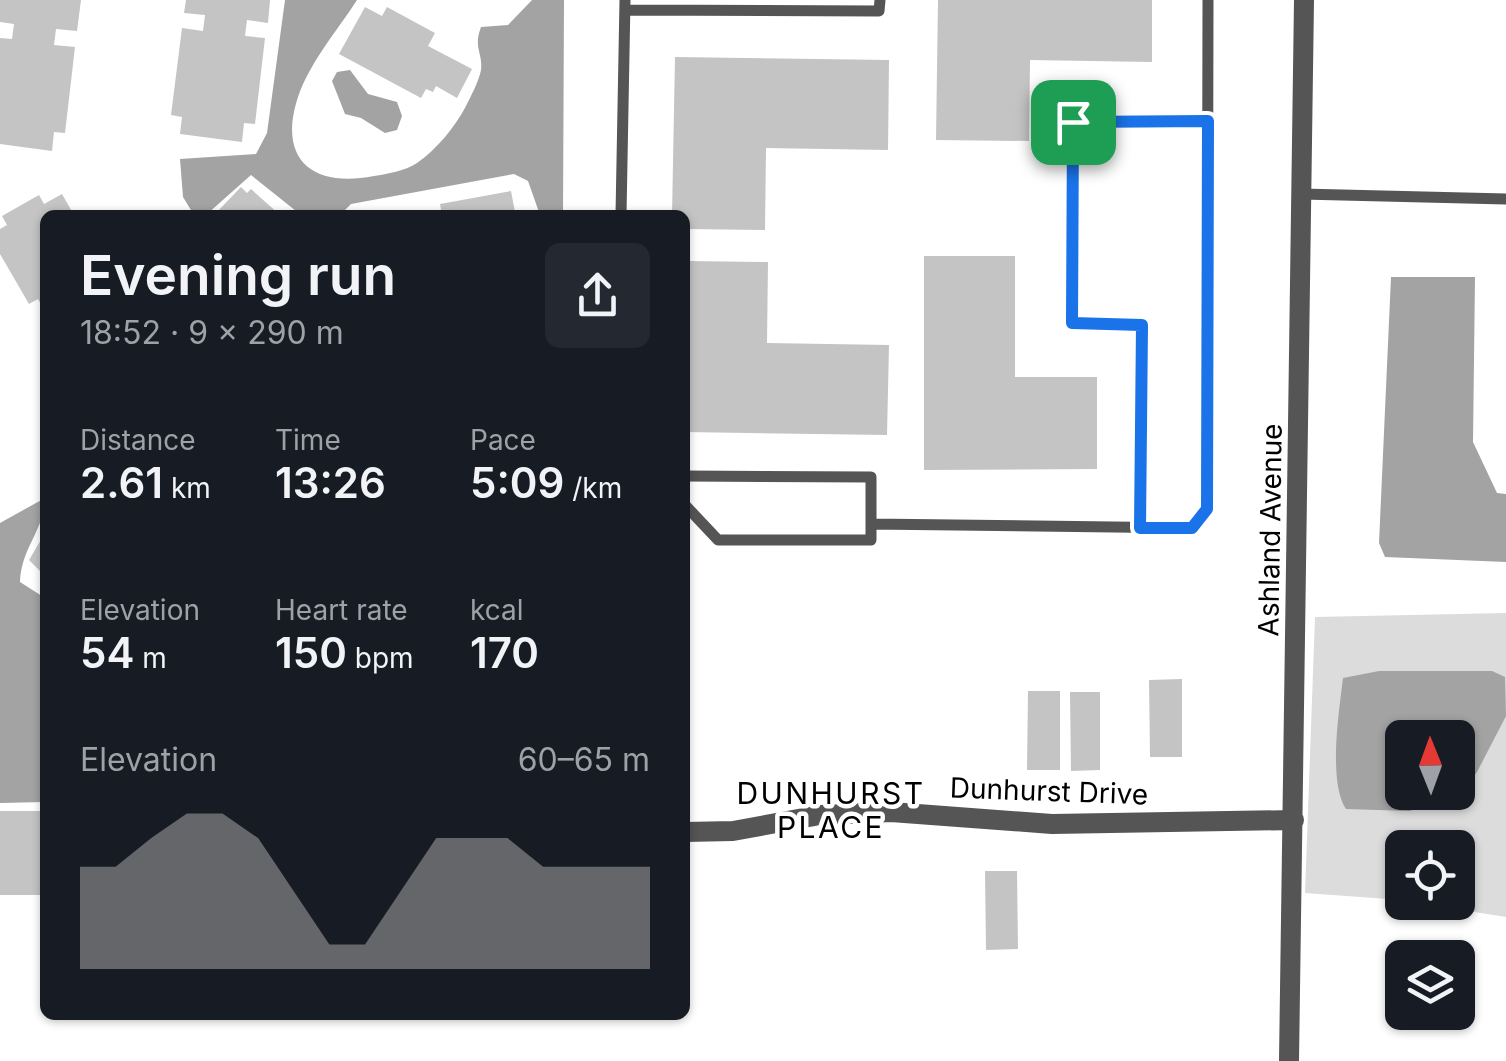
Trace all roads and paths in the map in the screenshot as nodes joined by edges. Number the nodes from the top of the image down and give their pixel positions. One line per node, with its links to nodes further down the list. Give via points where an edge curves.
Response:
1 (880, 0): 4 (lane, via 880,10)
2 (1208, 0): 5 (lane)
3 (1304, 0): 6 (street, Ashland Avenue)
4 (625, 5): 8 (lane)
5 (1208, 121): 12 (lane, via 1207,509 1192,528); 12 (lane, via 1073,122 1072,323 1142,325)
6 (1301, 194): 7 (lane); 13 (street, Ashland Avenue)
7 (1506, 199)
8 (621, 210)
9 (690, 476): 11 (lane, via 871,477)
10 (690, 510): 11 (lane, via 718,540 871,540)
11 (871, 524): 12 (lane)
12 (1140, 528)
13 (1294, 820): 14 (street, Dunhurst Drive, via 1052,824 890,812); 15 (street, Ashland Avenue)
14 (690, 832)
15 (1290, 1061)

